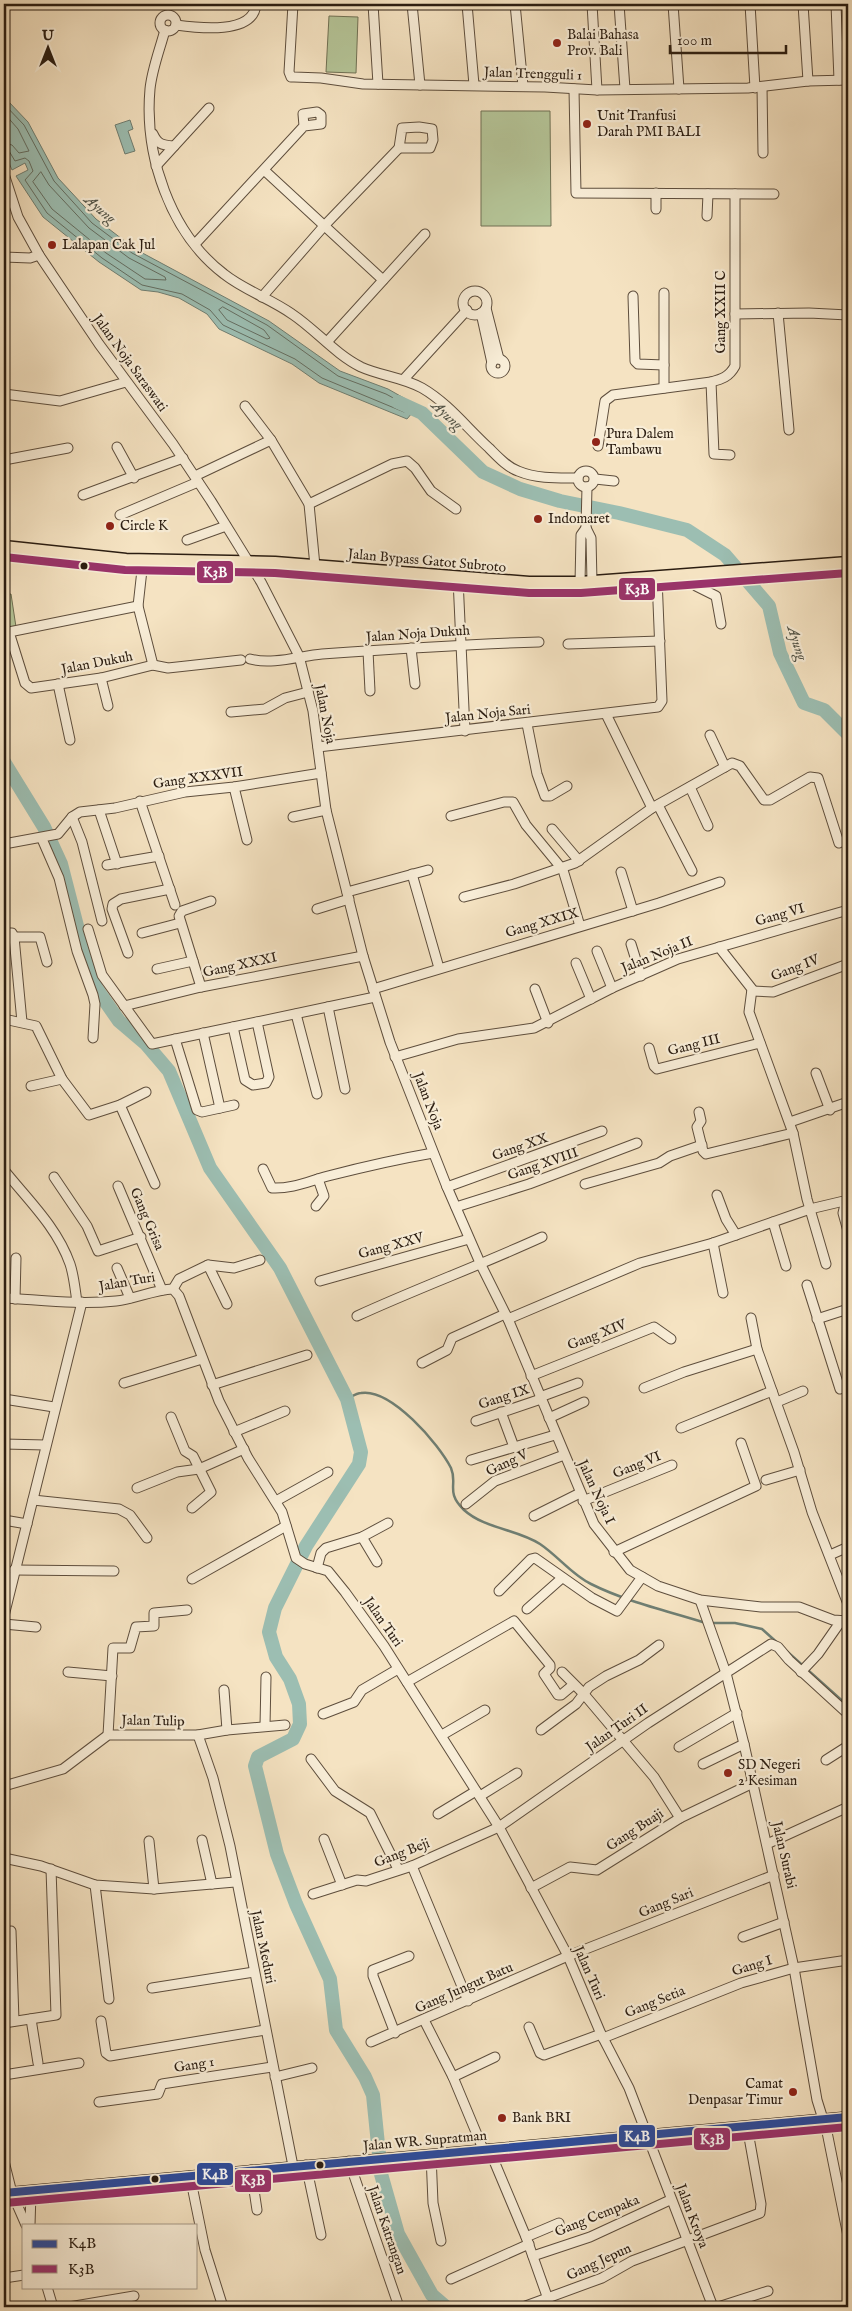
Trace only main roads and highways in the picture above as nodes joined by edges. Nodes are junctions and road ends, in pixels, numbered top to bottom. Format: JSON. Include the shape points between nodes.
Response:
{"nodes":[{"id":1,"x":4,"y":546,"type":"edge"},
{"id":2,"x":848,"y":563,"type":"edge"},
{"id":3,"x":848,"y":2117,"type":"edge"},
{"id":4,"x":8,"y":2193,"type":"edge"}],
"edges":[{"from":1,"to":2,"type":"highway","name":"Jalan Bypass Gatot Subroto","via":[[143,560],[315,566],[518,583],[586,583]]},
{"from":3,"to":4,"type":"main road","name":"Jalan WR. Supratman"}]}
